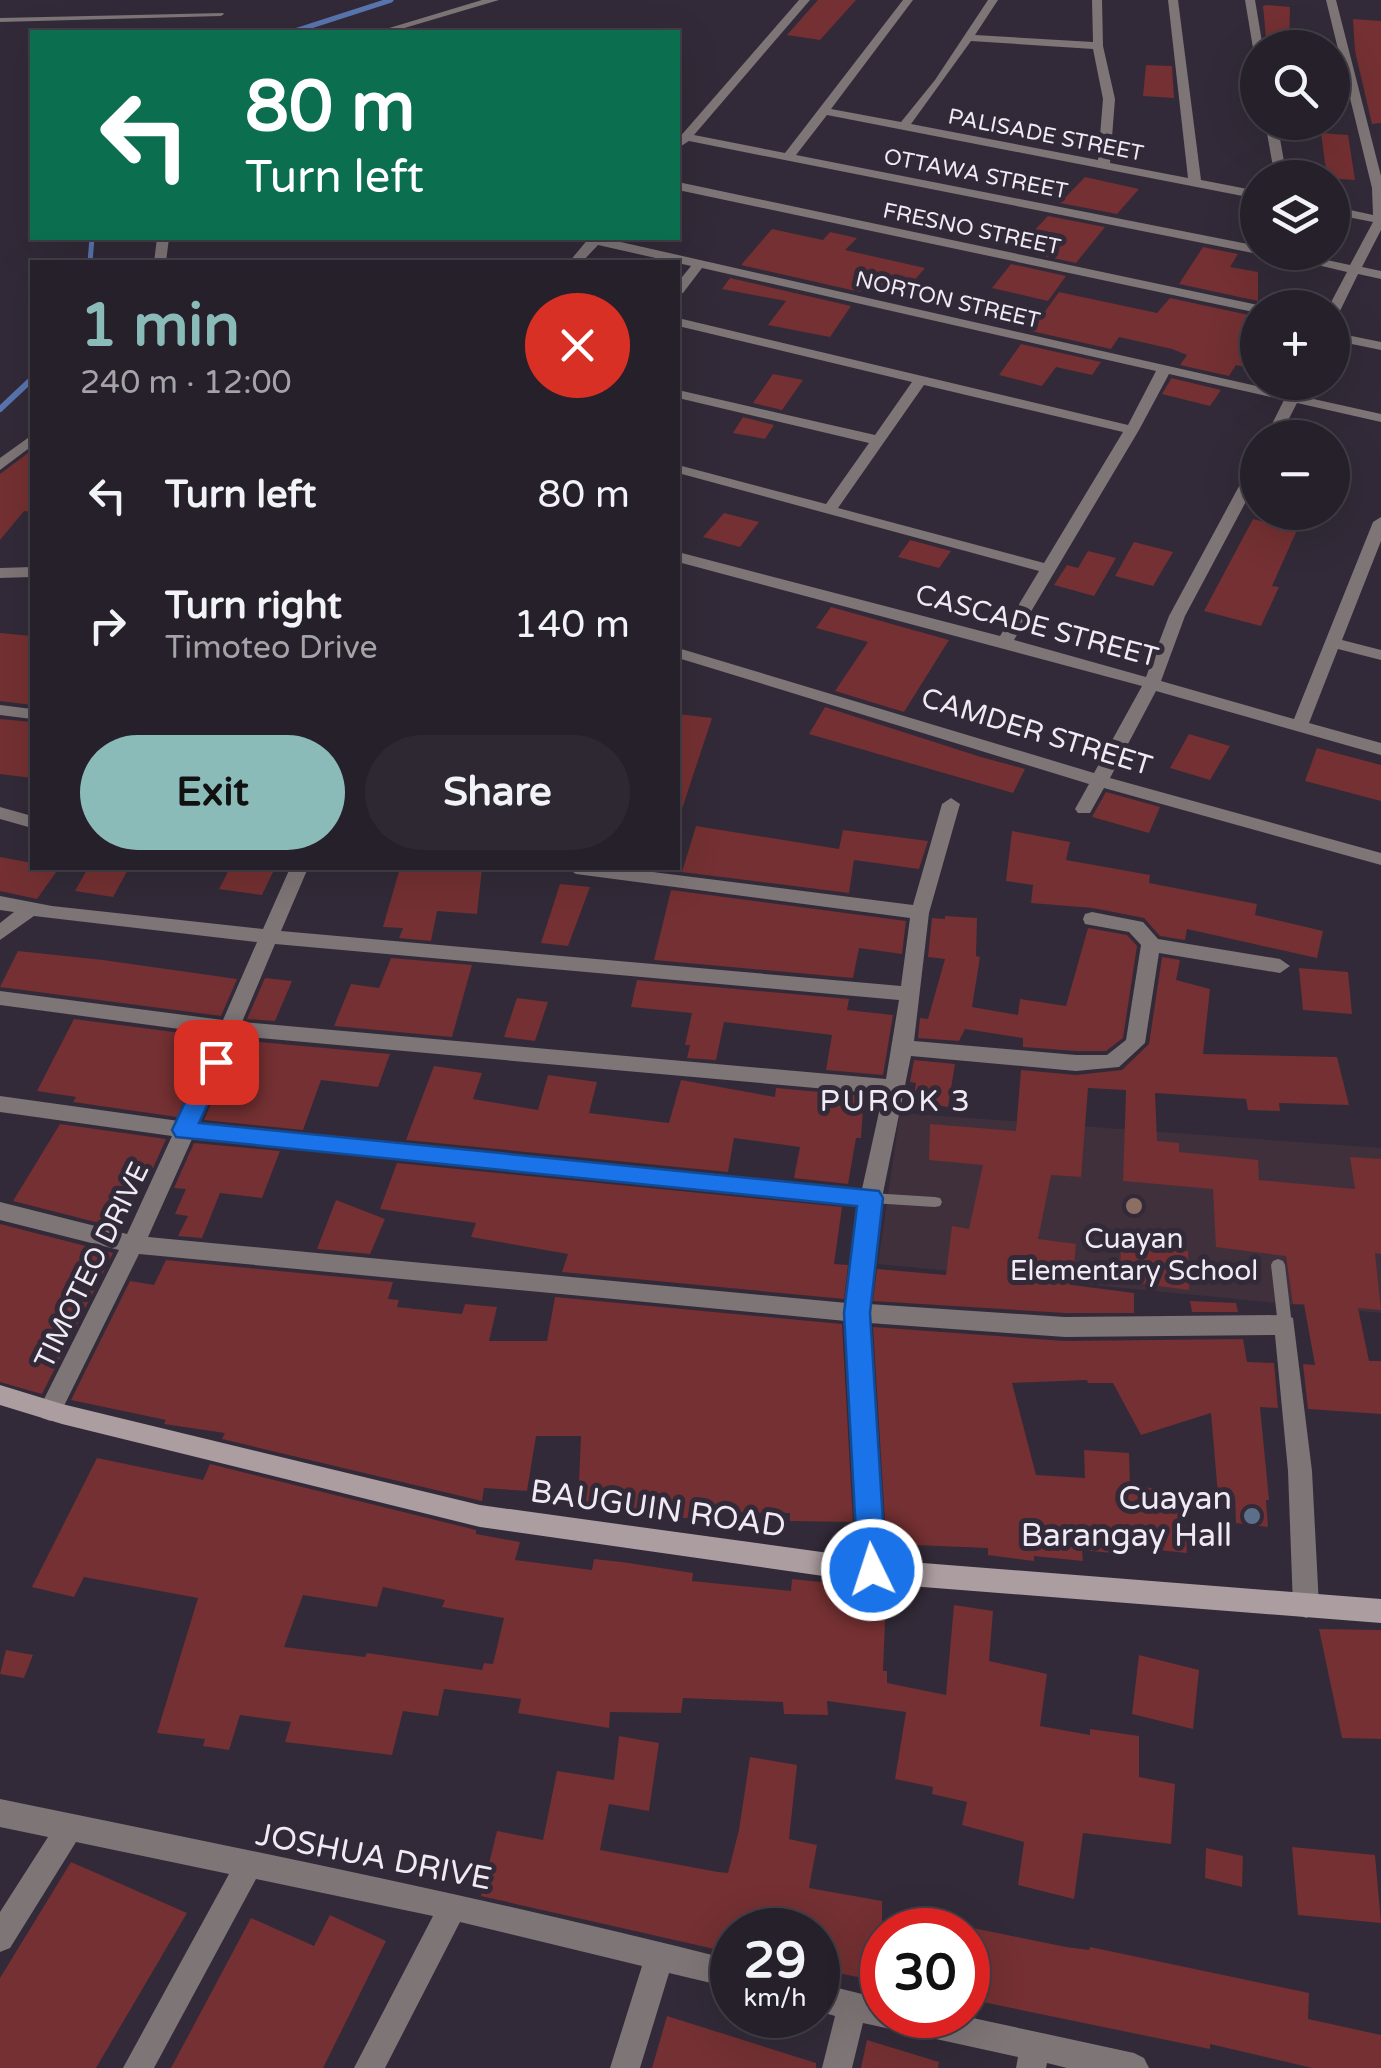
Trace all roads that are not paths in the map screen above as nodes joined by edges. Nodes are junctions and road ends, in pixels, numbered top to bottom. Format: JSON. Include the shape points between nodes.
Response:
{"nodes":[{"id":1,"x":494,"y":0,"type":"edge"},
{"id":2,"x":805,"y":0,"type":"edge"},
{"id":3,"x":908,"y":0,"type":"edge"},
{"id":4,"x":993,"y":0,"type":"edge"},
{"id":5,"x":1097,"y":0,"type":"edge"},
{"id":6,"x":1173,"y":0,"type":"edge"},
{"id":7,"x":1250,"y":0,"type":"edge"},
{"id":8,"x":1331,"y":0,"type":"edge"},
{"id":9,"x":221,"y":14,"type":"dead end"},
{"id":10,"x":0,"y":20,"type":"edge"},
{"id":11,"x":388,"y":30,"type":"edge"},
{"id":12,"x":1255,"y":30,"type":"edge"},
{"id":13,"x":970,"y":38,"type":"junction"},
{"id":14,"x":1098,"y":46,"type":"junction"},
{"id":15,"x":826,"y":111,"type":"junction"},
{"id":16,"x":902,"y":126,"type":"junction"},
{"id":17,"x":682,"y":142,"type":"edge"},
{"id":18,"x":789,"y":156,"type":"junction"},
{"id":19,"x":1104,"y":165,"type":"junction"},
{"id":20,"x":1196,"y":184,"type":"junction"},
{"id":21,"x":680,"y":186,"type":"edge"},
{"id":22,"x":1379,"y":188,"type":"edge"},
{"id":23,"x":1240,"y":193,"type":"edge"},
{"id":24,"x":680,"y":198,"type":"edge"},
{"id":25,"x":1350,"y":214,"type":"edge"},
{"id":26,"x":1380,"y":220,"type":"edge"},
{"id":27,"x":595,"y":240,"type":"edge"},
{"id":28,"x":600,"y":240,"type":"edge"},
{"id":29,"x":1240,"y":246,"type":"edge"},
{"id":30,"x":577,"y":260,"type":"edge"},
{"id":31,"x":700,"y":263,"type":"junction"},
{"id":32,"x":1350,"y":269,"type":"edge"},
{"id":33,"x":1354,"y":270,"type":"junction"},
{"id":34,"x":1381,"y":275,"type":"edge"},
{"id":35,"x":680,"y":288,"type":"edge"},
{"id":36,"x":1344,"y":290,"type":"edge"},
{"id":37,"x":1240,"y":305,"type":"edge"},
{"id":38,"x":1240,"y":316,"type":"edge"},
{"id":39,"x":680,"y":322,"type":"edge"},
{"id":40,"x":1350,"y":329,"type":"edge"},
{"id":41,"x":1381,"y":335,"type":"edge"},
{"id":42,"x":1350,"y":340,"type":"edge"},
{"id":43,"x":1381,"y":346,"type":"edge"},
{"id":44,"x":1165,"y":368,"type":"junction"},
{"id":45,"x":922,"y":378,"type":"junction"},
{"id":46,"x":1240,"y":381,"type":"edge"},
{"id":47,"x":680,"y":394,"type":"edge"},
{"id":48,"x":1326,"y":400,"type":"edge"},
{"id":49,"x":1381,"y":418,"type":"edge"},
{"id":50,"x":1132,"y":430,"type":"junction"},
{"id":51,"x":877,"y":440,"type":"junction"},
{"id":52,"x":30,"y":441,"type":"edge"},
{"id":53,"x":0,"y":466,"type":"edge"},
{"id":54,"x":680,"y":470,"type":"edge"},
{"id":55,"x":1240,"y":498,"type":"edge"},
{"id":56,"x":829,"y":510,"type":"junction"},
{"id":57,"x":1381,"y":522,"type":"edge"},
{"id":58,"x":680,"y":558,"type":"edge"},
{"id":59,"x":1049,"y":569,"type":"junction"},
{"id":60,"x":30,"y":572,"type":"edge"},
{"id":61,"x":0,"y":573,"type":"edge"},
{"id":62,"x":1004,"y":642,"type":"junction"},
{"id":63,"x":1334,"y":643,"type":"junction"},
{"id":64,"x":680,"y":654,"type":"edge"},
{"id":65,"x":1381,"y":655,"type":"edge"},
{"id":66,"x":1151,"y":684,"type":"junction"},
{"id":67,"x":0,"y":710,"type":"edge"},
{"id":68,"x":30,"y":714,"type":"edge"},
{"id":69,"x":1298,"y":727,"type":"junction"},
{"id":70,"x":1381,"y":749,"type":"edge"},
{"id":71,"x":1100,"y":781,"type":"junction"},
{"id":72,"x":951,"y":804,"type":"dead end"},
{"id":73,"x":1084,"y":809,"type":"dead end"},
{"id":74,"x":0,"y":814,"type":"edge"},
{"id":75,"x":30,"y":822,"type":"edge"},
{"id":76,"x":1381,"y":859,"type":"edge"},
{"id":77,"x":299,"y":870,"type":"edge"},
{"id":78,"x":591,"y":870,"type":"edge"},
{"id":79,"x":0,"y":903,"type":"edge"},
{"id":80,"x":31,"y":909,"type":"junction"},
{"id":81,"x":920,"y":913,"type":"junction"},
{"id":82,"x":1092,"y":919,"type":"dead end"},
{"id":83,"x":0,"y":933,"type":"edge"},
{"id":84,"x":270,"y":937,"type":"junction"},
{"id":85,"x":1151,"y":946,"type":"junction"},
{"id":86,"x":1280,"y":966,"type":"dead end"},
{"id":87,"x":909,"y":994,"type":"junction"},
{"id":88,"x":0,"y":998,"type":"edge"},
{"id":89,"x":231,"y":1028,"type":"junction"},
{"id":90,"x":903,"y":1048,"type":"junction"},
{"id":91,"x":892,"y":1087,"type":"junction"},
{"id":92,"x":0,"y":1104,"type":"edge"},
{"id":93,"x":184,"y":1130,"type":"junction"},
{"id":94,"x":871,"y":1198,"type":"junction"},
{"id":95,"x":935,"y":1202,"type":"dead end"},
{"id":96,"x":0,"y":1211,"type":"edge"},
{"id":97,"x":134,"y":1245,"type":"junction"},
{"id":98,"x":1278,"y":1265,"type":"dead end"},
{"id":99,"x":857,"y":1313,"type":"junction"},
{"id":100,"x":1285,"y":1326,"type":"junction"},
{"id":101,"x":0,"y":1395,"type":"edge"},
{"id":102,"x":50,"y":1411,"type":"junction"},
{"id":103,"x":872,"y":1570,"type":"junction"},
{"id":104,"x":1306,"y":1606,"type":"junction"},
{"id":105,"x":1381,"y":1611,"type":"edge"},
{"id":106,"x":0,"y":1812,"type":"edge"},
{"id":107,"x":70,"y":1827,"type":"junction"},
{"id":108,"x":248,"y":1866,"type":"junction"},
{"id":109,"x":453,"y":1906,"type":"junction"},
{"id":110,"x":0,"y":1938,"type":"edge"},
{"id":111,"x":660,"y":1954,"type":"junction"},
{"id":112,"x":710,"y":1968,"type":"edge"},
{"id":113,"x":840,"y":2002,"type":"edge"},
{"id":114,"x":852,"y":2006,"type":"junction"},
{"id":115,"x":860,"y":2008,"type":"edge"},
{"id":116,"x":970,"y":2038,"type":"edge"},
{"id":117,"x":1033,"y":2057,"type":"edge"},
{"id":118,"x":138,"y":2068,"type":"edge"},
{"id":119,"x":369,"y":2068,"type":"edge"},
{"id":120,"x":625,"y":2068,"type":"edge"},
{"id":121,"x":837,"y":2068,"type":"edge"},
{"id":122,"x":1134,"y":2068,"type":"edge"}],
"edges":[{"from":1,"to":11,"type":"street"},
{"from":2,"to":17,"type":"street"},
{"from":3,"to":15,"type":"street"},
{"from":4,"to":13,"type":"street"},
{"from":5,"to":14,"type":"street"},
{"from":6,"to":20,"type":"street"},
{"from":7,"to":12,"type":"street"},
{"from":8,"to":22,"type":"street"},
{"from":9,"to":10,"type":"lane"},
{"from":13,"to":14,"type":"street"},
{"from":13,"to":16,"type":"street"},
{"from":14,"to":19,"type":"street","via":[[1108,99]]},
{"from":15,"to":16,"type":"street","name":"PALISADE STREET"},
{"from":15,"to":18,"type":"street"},
{"from":16,"to":19,"type":"street","name":"PALISADE STREET"},
{"from":17,"to":18,"type":"street","name":"OTTAWA STREET"},
{"from":18,"to":29,"type":"street","name":"OTTAWA STREET"},
{"from":19,"to":20,"type":"street","name":"PALISADE STREET"},
{"from":20,"to":23,"type":"street","name":"PALISADE STREET"},
{"from":21,"to":37,"type":"street","name":"FRESNO STREET"},
{"from":22,"to":26,"type":"street"},
{"from":24,"to":38,"type":"street","name":"FRESNO STREET"},
{"from":25,"to":26,"type":"street"},
{"from":26,"to":33,"type":"street"},
{"from":27,"to":30,"type":"street"},
{"from":28,"to":31,"type":"street","name":"NORTON STREET"},
{"from":31,"to":35,"type":"street"},
{"from":31,"to":44,"type":"street","name":"NORTON STREET"},
{"from":32,"to":33,"type":"street"},
{"from":33,"to":34,"type":"street"},
{"from":33,"to":36,"type":"street"},
{"from":39,"to":45,"type":"street"},
{"from":40,"to":41,"type":"street"},
{"from":42,"to":43,"type":"street"},
{"from":44,"to":46,"type":"street","name":"NORTON STREET"},
{"from":44,"to":50,"type":"street"},
{"from":45,"to":50,"type":"street"},
{"from":45,"to":51,"type":"street"},
{"from":47,"to":51,"type":"street"},
{"from":48,"to":49,"type":"street","name":"NORTON STREET"},
{"from":50,"to":59,"type":"street"},
{"from":51,"to":56,"type":"street"},
{"from":52,"to":53,"type":"street"},
{"from":54,"to":56,"type":"street"},
{"from":55,"to":66,"type":"street","via":[[1177,616]]},
{"from":56,"to":59,"type":"street"},
{"from":57,"to":63,"type":"street"},
{"from":58,"to":62,"type":"street","name":"CASCADE STREET"},
{"from":59,"to":62,"type":"street"},
{"from":60,"to":61,"type":"street"},
{"from":62,"to":66,"type":"street","name":"CASCADE STREET"},
{"from":63,"to":65,"type":"street"},
{"from":63,"to":69,"type":"street"},
{"from":64,"to":71,"type":"street","name":"CAMDER STREET"},
{"from":66,"to":69,"type":"street","name":"CASCADE STREET"},
{"from":66,"to":71,"type":"street"},
{"from":67,"to":68,"type":"street"},
{"from":69,"to":70,"type":"street","name":"CASCADE STREET"},
{"from":71,"to":73,"type":"street"},
{"from":71,"to":76,"type":"street","name":"CAMDER STREET"},
{"from":72,"to":81,"type":"street"},
{"from":74,"to":75,"type":"street"},
{"from":77,"to":84,"type":"street","name":"TIMOTEO DRIVE"},
{"from":78,"to":81,"type":"street"},
{"from":79,"to":80,"type":"street"},
{"from":80,"to":83,"type":"street"},
{"from":80,"to":84,"type":"street"},
{"from":81,"to":87,"type":"street"},
{"from":82,"to":85,"type":"street","via":[[1140,927]]},
{"from":84,"to":87,"type":"street"},
{"from":84,"to":89,"type":"street","name":"TIMOTEO DRIVE"},
{"from":85,"to":86,"type":"street"},
{"from":85,"to":90,"type":"street","via":[[1136,1043],[1112,1062]]},
{"from":87,"to":90,"type":"street"},
{"from":88,"to":89,"type":"street"},
{"from":89,"to":91,"type":"street"},
{"from":89,"to":93,"type":"street","name":"TIMOTEO DRIVE"},
{"from":90,"to":91,"type":"street"},
{"from":91,"to":94,"type":"street"},
{"from":92,"to":93,"type":"street"},
{"from":93,"to":94,"type":"street"},
{"from":93,"to":97,"type":"street","name":"TIMOTEO DRIVE"},
{"from":94,"to":95,"type":"lane"},
{"from":94,"to":99,"type":"street"},
{"from":96,"to":97,"type":"street"},
{"from":97,"to":99,"type":"street"},
{"from":97,"to":102,"type":"street","name":"TIMOTEO DRIVE"},
{"from":98,"to":100,"type":"lane"},
{"from":99,"to":100,"type":"street","via":[[1065,1328]]},
{"from":99,"to":103,"type":"street"},
{"from":100,"to":104,"type":"street"},
{"from":101,"to":102,"type":"street","name":"BAUGUIN ROAD"},
{"from":102,"to":103,"type":"street","name":"BAUGUIN ROAD","via":[[480,1516]]},
{"from":103,"to":104,"type":"street","name":"BAUGUIN ROAD"},
{"from":104,"to":105,"type":"street","name":"BAUGUIN ROAD"},
{"from":106,"to":107,"type":"street","name":"JOSHUA DRIVE"},
{"from":107,"to":108,"type":"street","name":"JOSHUA DRIVE"},
{"from":107,"to":110,"type":"street"},
{"from":108,"to":109,"type":"street","name":"JOSHUA DRIVE"},
{"from":108,"to":118,"type":"street"},
{"from":109,"to":111,"type":"street","name":"JOSHUA DRIVE"},
{"from":109,"to":119,"type":"street"},
{"from":111,"to":112,"type":"street","name":"JOSHUA DRIVE"},
{"from":111,"to":120,"type":"street"},
{"from":113,"to":114,"type":"street"},
{"from":114,"to":115,"type":"street"},
{"from":114,"to":121,"type":"street"},
{"from":116,"to":117,"type":"street"},
{"from":117,"to":122,"type":"street"}]}
